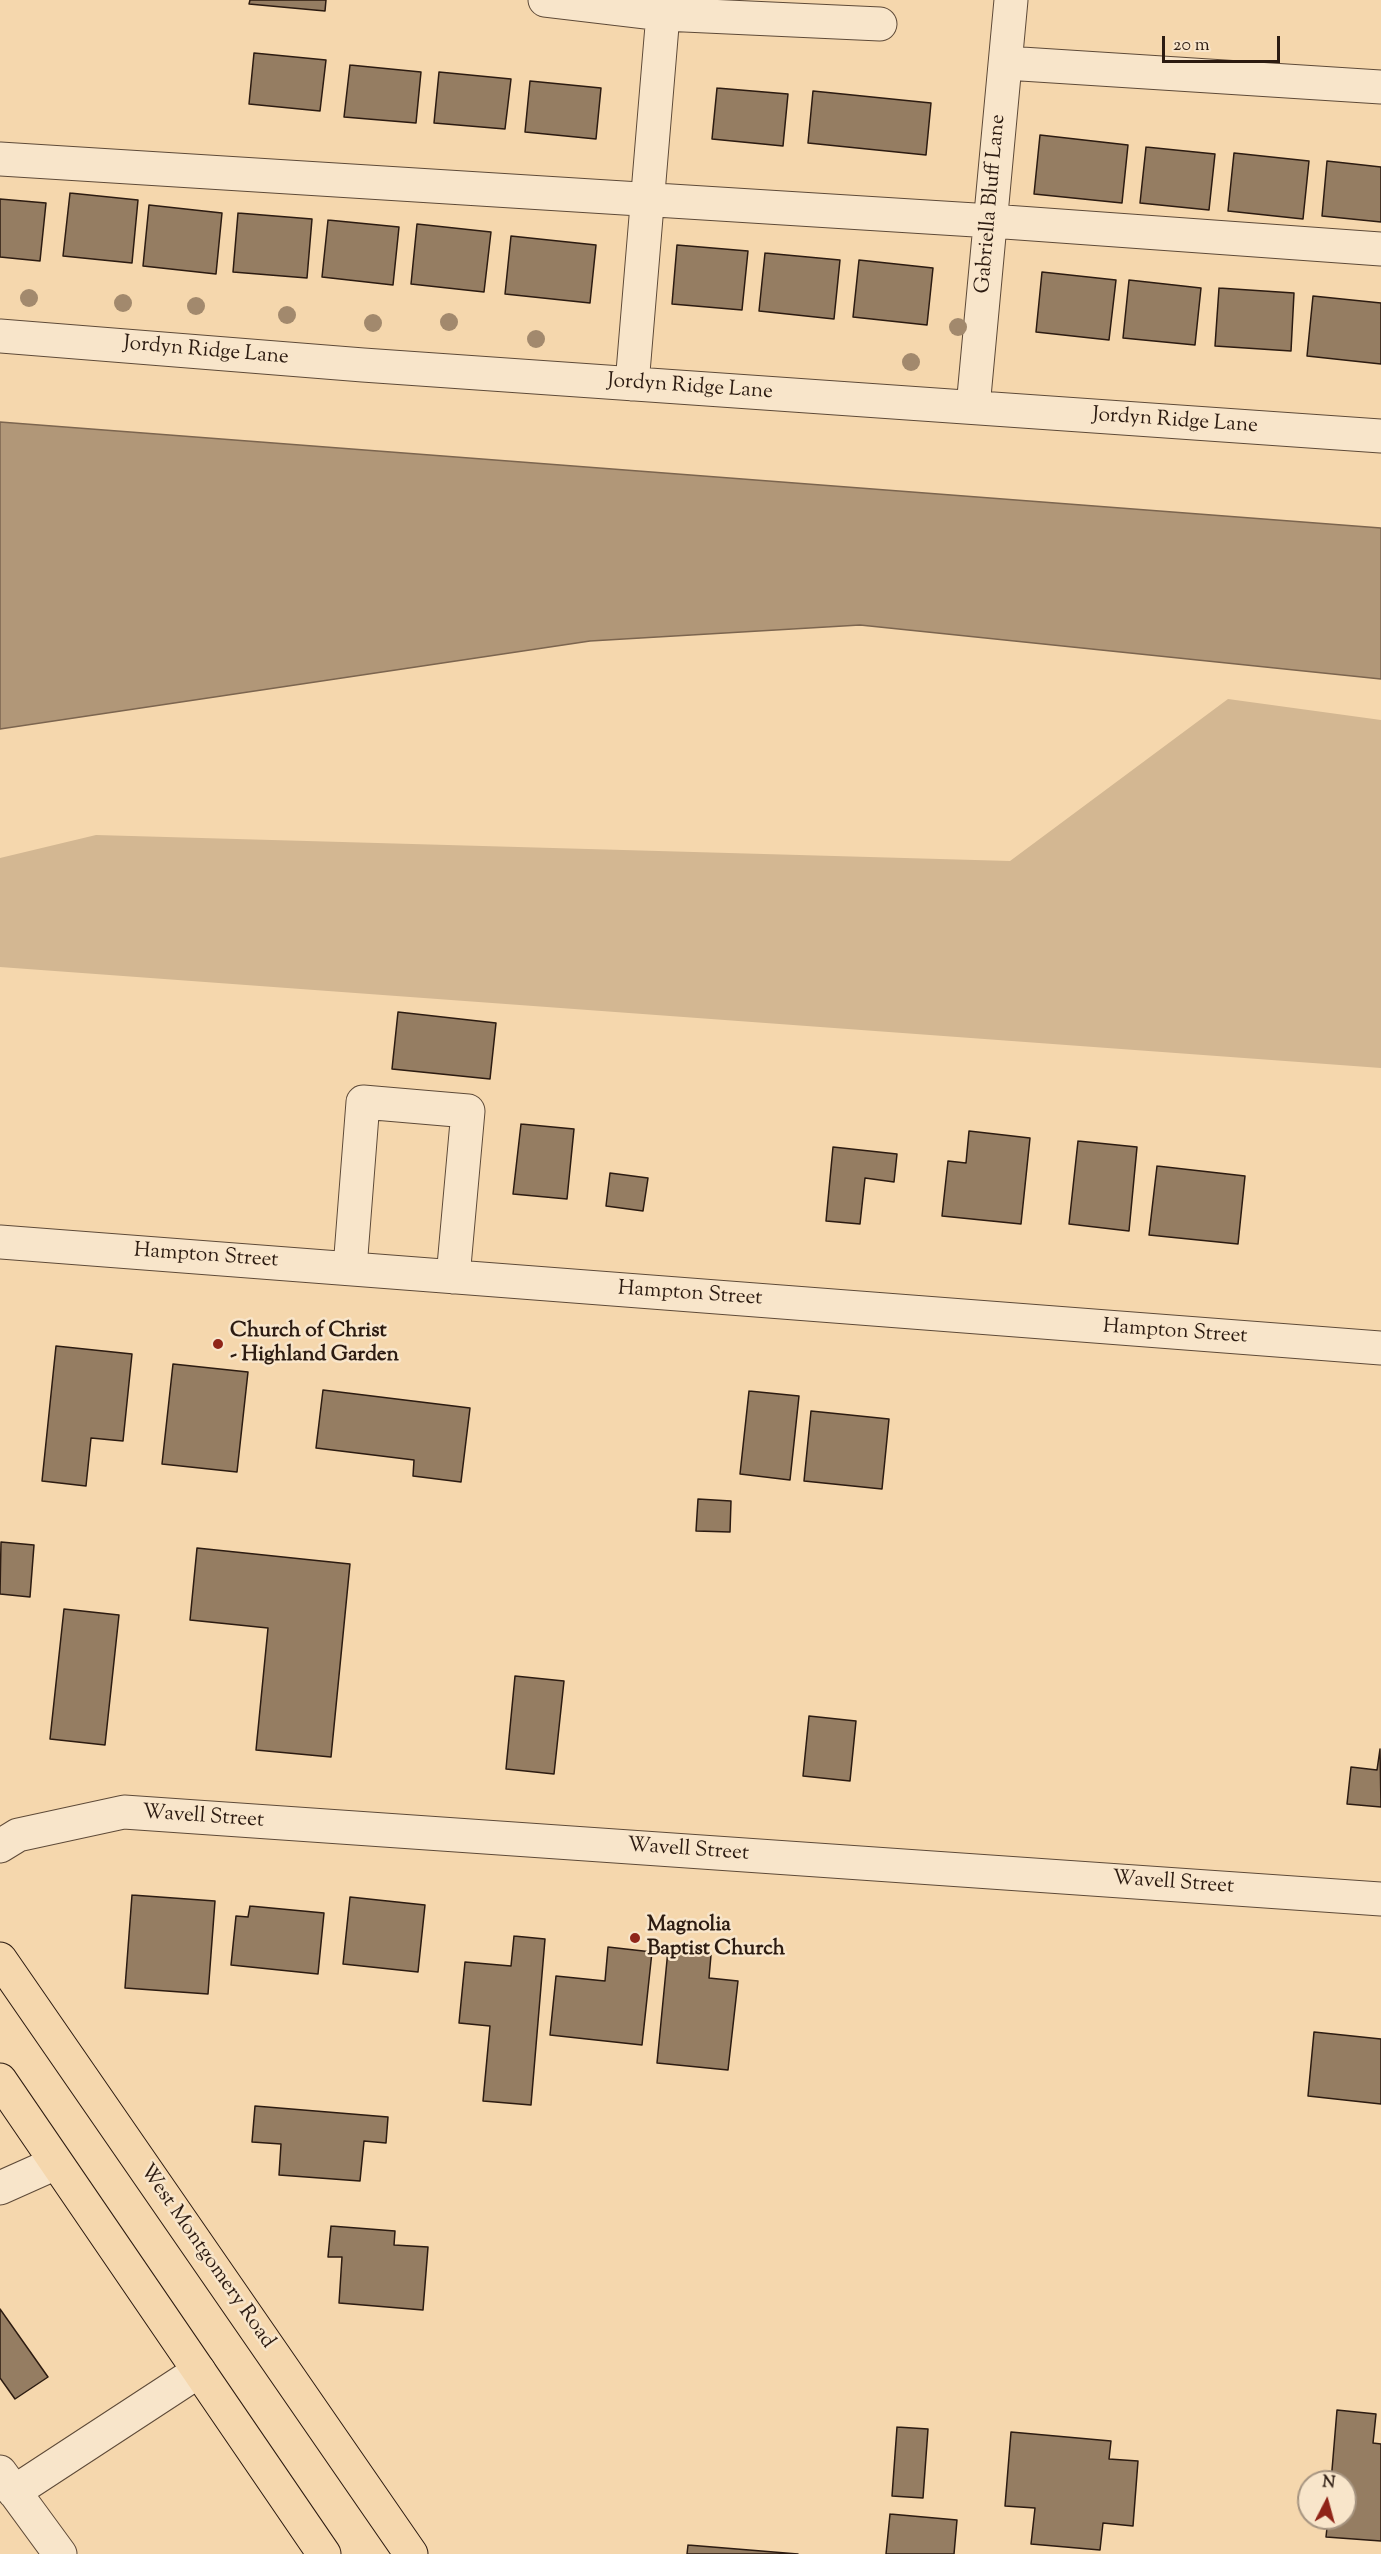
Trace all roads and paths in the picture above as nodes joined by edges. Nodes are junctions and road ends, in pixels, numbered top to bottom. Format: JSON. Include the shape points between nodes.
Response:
{"nodes":[{"id":1,"x":545,"y":0,"type":"edge"},
{"id":2,"x":1011,"y":0,"type":"edge"},
{"id":3,"x":663,"y":14,"type":"junction"},
{"id":4,"x":880,"y":24,"type":"dead end"},
{"id":5,"x":1006,"y":63,"type":"junction"},
{"id":6,"x":1381,"y":87,"type":"edge"},
{"id":7,"x":0,"y":159,"type":"edge"},
{"id":8,"x":648,"y":199,"type":"junction"},
{"id":9,"x":991,"y":221,"type":"junction"},
{"id":10,"x":1381,"y":249,"type":"edge"},
{"id":11,"x":0,"y":336,"type":"edge"},
{"id":12,"x":632,"y":384,"type":"junction"},
{"id":13,"x":973,"y":407,"type":"junction"},
{"id":14,"x":1381,"y":436,"type":"edge"},
{"id":15,"x":0,"y":1242,"type":"edge"},
{"id":16,"x":350,"y":1268,"type":"junction"},
{"id":17,"x":453,"y":1277,"type":"junction"},
{"id":18,"x":1381,"y":1348,"type":"edge"},
{"id":19,"x":0,"y":1846,"type":"edge"},
{"id":20,"x":1381,"y":1899,"type":"edge"},
{"id":21,"x":0,"y":1959,"type":"edge"},
{"id":22,"x":0,"y":2080,"type":"edge"},
{"id":23,"x":56,"y":2163,"type":"junction"},
{"id":24,"x":0,"y":2188,"type":"edge"},
{"id":25,"x":199,"y":2371,"type":"junction"},
{"id":26,"x":7,"y":2482,"type":"edge"},
{"id":27,"x":60,"y":2554,"type":"edge"},
{"id":28,"x":324,"y":2554,"type":"edge"},
{"id":29,"x":411,"y":2554,"type":"edge"}],
"edges":[{"from":1,"to":3,"type":"street"},
{"from":2,"to":5,"type":"street","name":"Gabriella Bluff Lane"},
{"from":3,"to":4,"type":"street"},
{"from":3,"to":8,"type":"street"},
{"from":5,"to":6,"type":"street"},
{"from":5,"to":9,"type":"street","name":"Gabriella Bluff Lane"},
{"from":7,"to":8,"type":"street"},
{"from":8,"to":9,"type":"street"},
{"from":8,"to":12,"type":"street"},
{"from":9,"to":10,"type":"street"},
{"from":9,"to":13,"type":"street","name":"Gabriella Bluff Lane"},
{"from":11,"to":12,"type":"street","name":"Jordyn Ridge Lane"},
{"from":12,"to":13,"type":"street","name":"Jordyn Ridge Lane"},
{"from":13,"to":14,"type":"street","name":"Jordyn Ridge Lane"},
{"from":15,"to":16,"type":"street","name":"Hampton Street"},
{"from":16,"to":17,"type":"street","name":"Hampton Street"},
{"from":16,"to":17,"type":"street","via":[[363,1102],[468,1111]]},
{"from":17,"to":18,"type":"street","name":"Hampton Street"},
{"from":19,"to":20,"type":"street","name":"Wavell Street","via":[[18,1835],[124,1812]]},
{"from":21,"to":29,"type":"main road","name":"West Montgomery Road"},
{"from":22,"to":23,"type":"main road"},
{"from":23,"to":24,"type":"street"},
{"from":23,"to":25,"type":"main road"},
{"from":25,"to":26,"type":"street"},
{"from":25,"to":28,"type":"main road"},
{"from":26,"to":27,"type":"street"}]}
